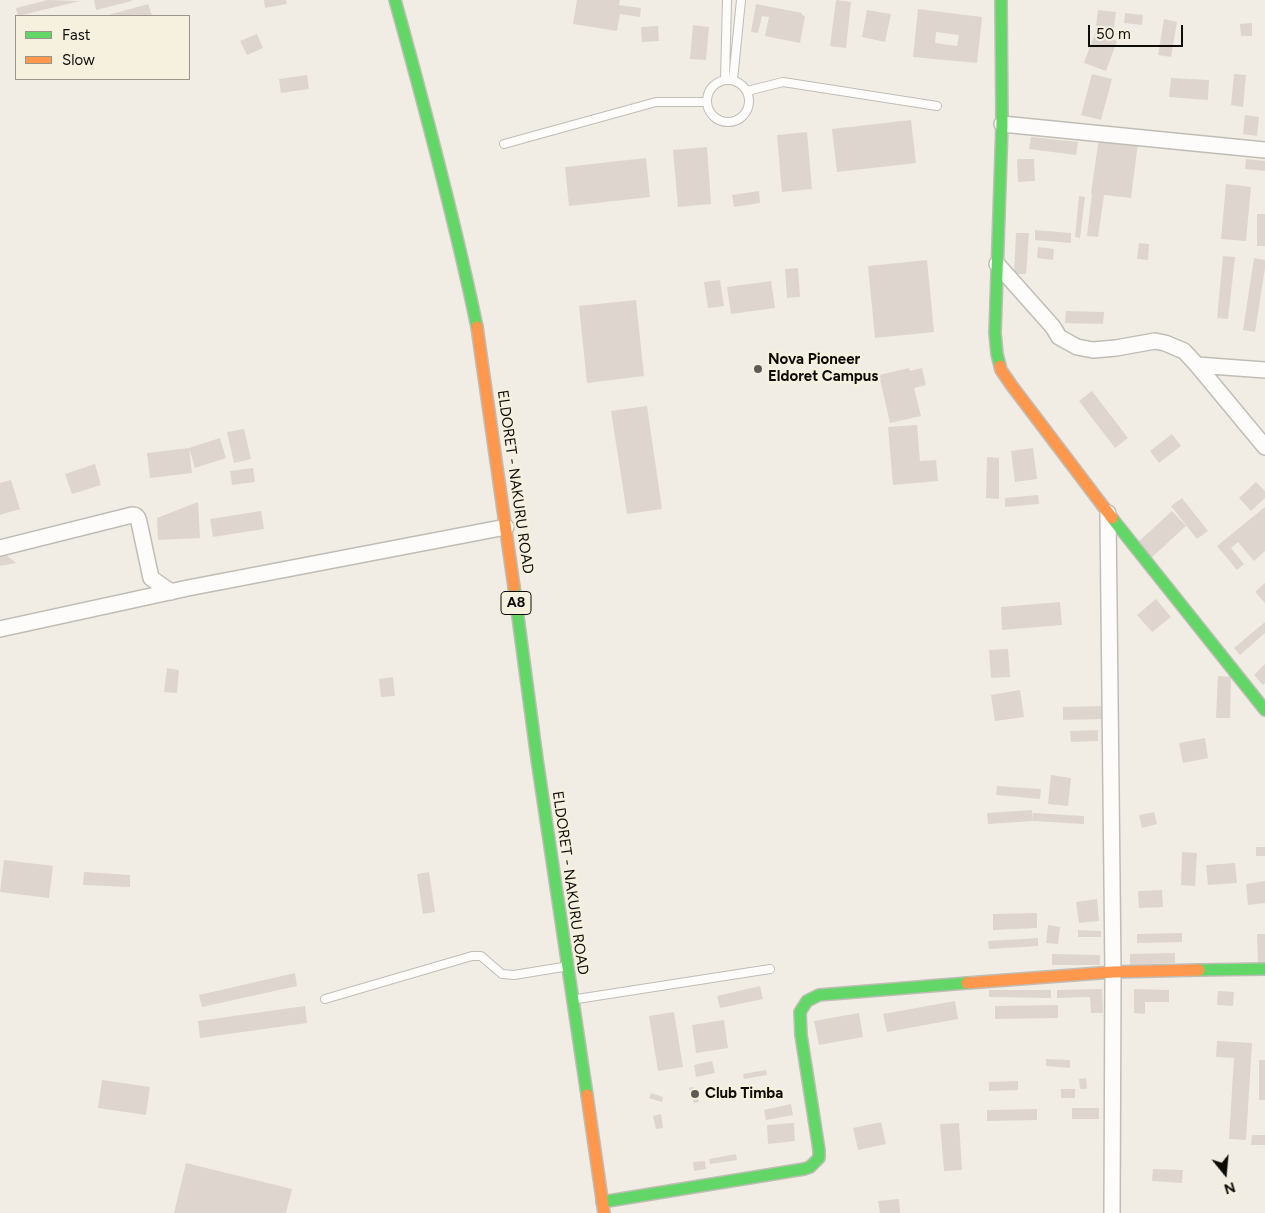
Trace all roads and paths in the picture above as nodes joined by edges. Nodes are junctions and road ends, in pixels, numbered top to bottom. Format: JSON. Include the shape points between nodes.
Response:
{"nodes":[{"id":1,"x":395,"y":0,"type":"edge"},
{"id":2,"x":727,"y":0,"type":"edge"},
{"id":3,"x":740,"y":0,"type":"edge"},
{"id":4,"x":1001,"y":0,"type":"edge"},
{"id":5,"x":729,"y":80,"type":"junction"},
{"id":6,"x":747,"y":91,"type":"junction"},
{"id":7,"x":706,"y":102,"type":"junction"},
{"id":8,"x":937,"y":106,"type":"dead end"},
{"id":9,"x":1002,"y":124,"type":"junction"},
{"id":10,"x":504,"y":144,"type":"dead end"},
{"id":11,"x":1265,"y":150,"type":"edge"},
{"id":12,"x":997,"y":264,"type":"junction"},
{"id":13,"x":1197,"y":364,"type":"junction"},
{"id":14,"x":1265,"y":370,"type":"edge"},
{"id":15,"x":1265,"y":447,"type":"edge"},
{"id":16,"x":1108,"y":513,"type":"junction"},
{"id":17,"x":506,"y":527,"type":"junction"},
{"id":18,"x":0,"y":548,"type":"edge"},
{"id":19,"x":171,"y":592,"type":"junction"},
{"id":20,"x":0,"y":629,"type":"edge"},
{"id":21,"x":1265,"y":710,"type":"edge"},
{"id":22,"x":567,"y":967,"type":"junction"},
{"id":23,"x":770,"y":968,"type":"dead end"},
{"id":24,"x":1265,"y":969,"type":"edge"},
{"id":25,"x":1113,"y":972,"type":"junction"},
{"id":26,"x":325,"y":998,"type":"dead end"},
{"id":27,"x":572,"y":1000,"type":"junction"},
{"id":28,"x":603,"y":1208,"type":"edge"},
{"id":29,"x":1112,"y":1213,"type":"edge"}],
"edges":[{"from":1,"to":17,"type":"main road","name":"ELDORET - NAKURU ROAD","number":"A8","via":[[421,92],[480,336]]},
{"from":2,"to":5,"type":"lane"},
{"from":3,"to":5,"type":"lane"},
{"from":4,"to":9,"type":"main road"},
{"from":5,"to":6,"type":"lane","via":[[742,85]]},
{"from":5,"to":7,"type":"lane","via":[[716,83]]},
{"from":6,"to":7,"type":"lane","via":[[748,109],[738,120],[731,122],[716,119]]},
{"from":6,"to":8,"type":"lane","via":[[783,82]]},
{"from":7,"to":10,"type":"lane","via":[[656,102]]},
{"from":9,"to":11,"type":"street"},
{"from":9,"to":12,"type":"main road"},
{"from":12,"to":13,"type":"street","via":[[1059,337],[1077,347],[1109,349],[1155,340],[1184,351]]},
{"from":12,"to":16,"type":"main road","via":[[995,333],[1001,370]]},
{"from":13,"to":14,"type":"street"},
{"from":13,"to":15,"type":"street"},
{"from":16,"to":21,"type":"main road"},
{"from":16,"to":25,"type":"street"},
{"from":17,"to":19,"type":"street"},
{"from":17,"to":22,"type":"main road","name":"ELDORET - NAKURU ROAD","number":"A8"},
{"from":18,"to":19,"type":"street","via":[[132,514],[139,522],[151,578]]},
{"from":19,"to":20,"type":"street"},
{"from":22,"to":26,"type":"lane","via":[[502,974],[481,956],[472,956]]},
{"from":22,"to":27,"type":"main road","name":"ELDORET - NAKURU ROAD","number":"A8"},
{"from":23,"to":27,"type":"lane"},
{"from":24,"to":25,"type":"main road"},
{"from":25,"to":28,"type":"main road","via":[[819,994],[806,1001],[800,1012],[819,1150],[819,1158],[814,1163],[804,1169]]},
{"from":25,"to":29,"type":"street"},
{"from":27,"to":28,"type":"main road","name":"ELDORET - NAKURU ROAD","number":"A8"}]}
